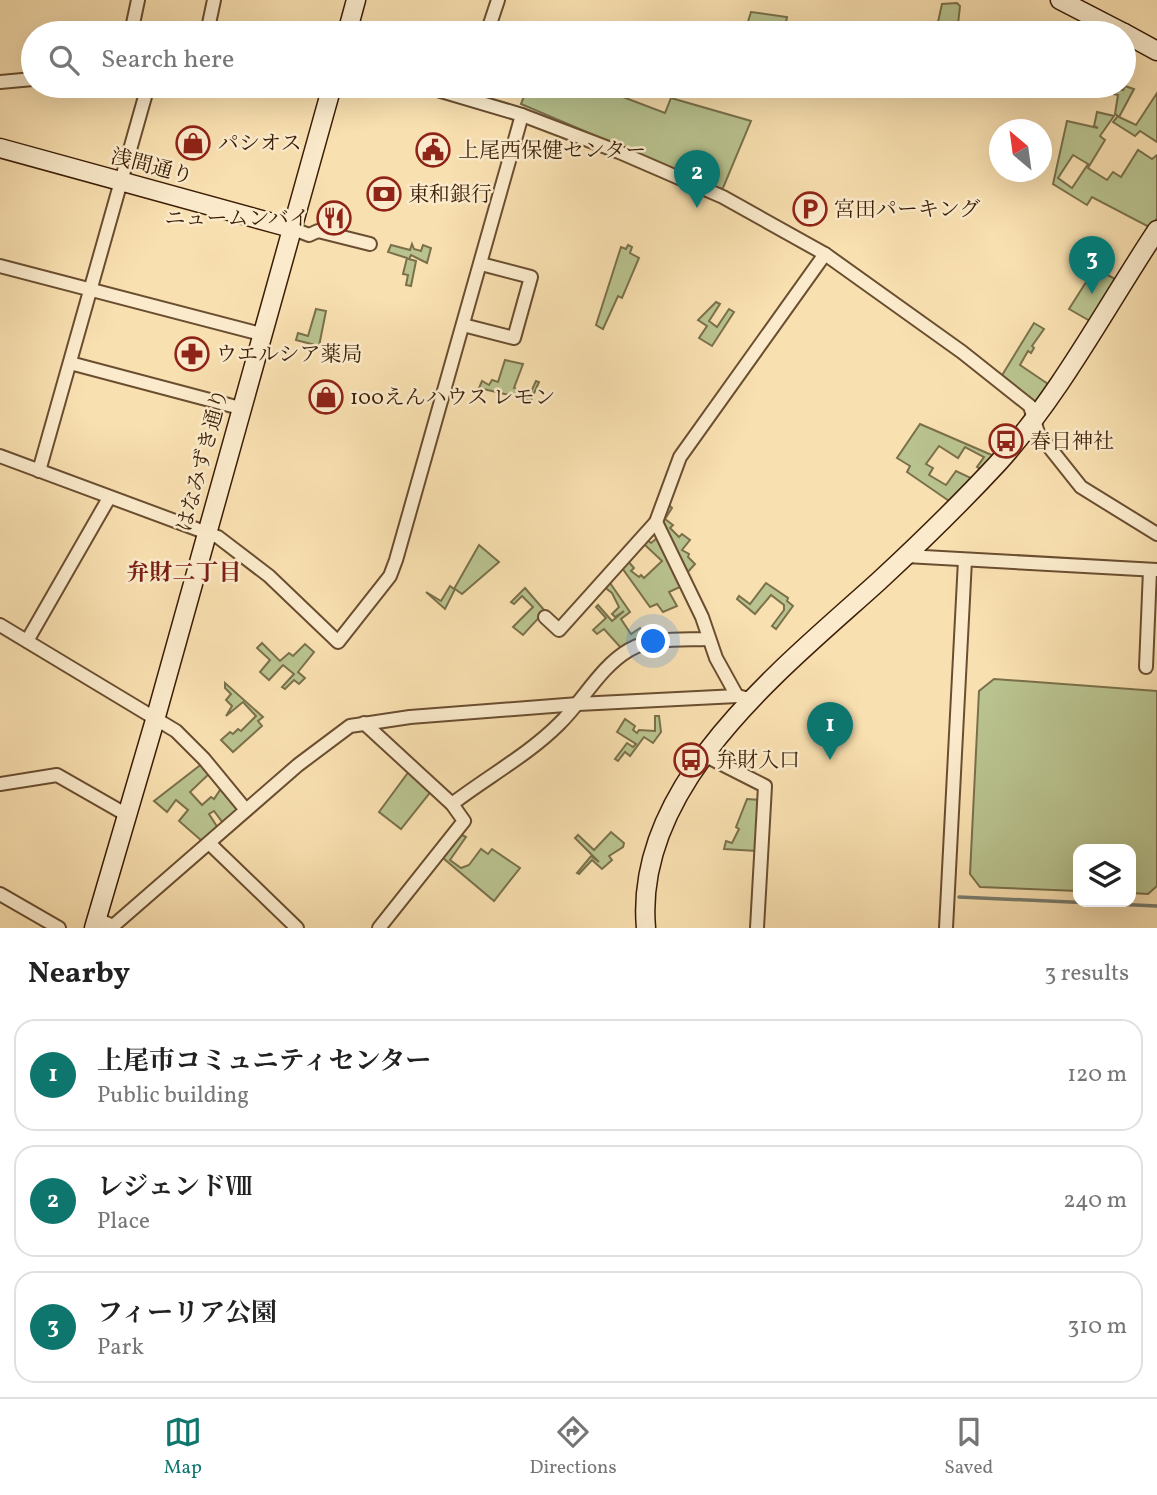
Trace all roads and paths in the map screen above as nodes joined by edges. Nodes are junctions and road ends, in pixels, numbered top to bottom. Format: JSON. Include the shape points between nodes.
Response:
{"nodes":[{"id":1,"x":138,"y":0,"type":"edge"},
{"id":2,"x":214,"y":0,"type":"edge"},
{"id":3,"x":356,"y":0,"type":"edge"},
{"id":4,"x":498,"y":0,"type":"edge"},
{"id":5,"x":1060,"y":0,"type":"edge"},
{"id":6,"x":134,"y":21,"type":"edge"},
{"id":7,"x":210,"y":21,"type":"edge"},
{"id":8,"x":350,"y":21,"type":"edge"},
{"id":9,"x":491,"y":21,"type":"edge"},
{"id":10,"x":1101,"y":21,"type":"edge"},
{"id":11,"x":1136,"y":40,"type":"edge"},
{"id":12,"x":1157,"y":51,"type":"edge"},
{"id":13,"x":21,"y":80,"type":"edge"},
{"id":14,"x":0,"y":82,"type":"edge"},
{"id":15,"x":145,"y":98,"type":"edge"},
{"id":16,"x":329,"y":98,"type":"edge"},
{"id":17,"x":482,"y":98,"type":"edge"},
{"id":18,"x":522,"y":115,"type":"junction"},
{"id":19,"x":0,"y":148,"type":"edge"},
{"id":20,"x":121,"y":181,"type":"junction"},
{"id":21,"x":291,"y":229,"type":"junction"},
{"id":22,"x":1157,"y":230,"type":"edge"},
{"id":23,"x":370,"y":244,"type":"dead end"},
{"id":24,"x":825,"y":254,"type":"junction"},
{"id":25,"x":481,"y":264,"type":"junction"},
{"id":26,"x":0,"y":266,"type":"edge"},
{"id":27,"x":90,"y":290,"type":"junction"},
{"id":28,"x":463,"y":325,"type":"junction"},
{"id":29,"x":261,"y":334,"type":"junction"},
{"id":30,"x":70,"y":363,"type":"junction"},
{"id":31,"x":240,"y":408,"type":"junction"},
{"id":32,"x":1034,"y":420,"type":"junction"},
{"id":33,"x":0,"y":456,"type":"edge"},
{"id":34,"x":39,"y":471,"type":"junction"},
{"id":35,"x":109,"y":498,"type":"junction"},
{"id":36,"x":656,"y":522,"type":"junction"},
{"id":37,"x":205,"y":533,"type":"junction"},
{"id":38,"x":1157,"y":534,"type":"edge"},
{"id":39,"x":906,"y":556,"type":"junction"},
{"id":40,"x":965,"y":561,"type":"junction"},
{"id":41,"x":1154,"y":570,"type":"edge"},
{"id":42,"x":545,"y":617,"type":"dead end"},
{"id":43,"x":0,"y":625,"type":"edge"},
{"id":44,"x":707,"y":639,"type":"junction"},
{"id":45,"x":27,"y":641,"type":"junction"},
{"id":46,"x":1146,"y":667,"type":"dead end"},
{"id":47,"x":743,"y":697,"type":"junction"},
{"id":48,"x":578,"y":704,"type":"junction"},
{"id":49,"x":155,"y":720,"type":"junction"},
{"id":50,"x":365,"y":723,"type":"junction"},
{"id":51,"x":706,"y":756,"type":"junction"},
{"id":52,"x":0,"y":784,"type":"edge"},
{"id":53,"x":452,"y":804,"type":"junction"},
{"id":54,"x":246,"y":810,"type":"junction"},
{"id":55,"x":127,"y":815,"type":"junction"},
{"id":56,"x":209,"y":843,"type":"junction"},
{"id":57,"x":0,"y":894,"type":"edge"},
{"id":58,"x":95,"y":924,"type":"edge"},
{"id":59,"x":59,"y":928,"type":"edge"},
{"id":60,"x":297,"y":928,"type":"edge"},
{"id":61,"x":379,"y":928,"type":"edge"},
{"id":62,"x":646,"y":928,"type":"edge"},
{"id":63,"x":758,"y":928,"type":"edge"},
{"id":64,"x":946,"y":928,"type":"edge"}],
"edges":[{"from":1,"to":6,"type":"street"},
{"from":2,"to":7,"type":"street"},
{"from":3,"to":8,"type":"street"},
{"from":4,"to":9,"type":"street"},
{"from":5,"to":10,"type":"street"},
{"from":11,"to":12,"type":"street"},
{"from":13,"to":14,"type":"street"},
{"from":15,"to":20,"type":"street"},
{"from":16,"to":21,"type":"street","name":"はなみずき通り"},
{"from":17,"to":18,"type":"street"},
{"from":18,"to":24,"type":"street","via":[[723,197]]},
{"from":18,"to":25,"type":"street"},
{"from":19,"to":20,"type":"street","name":"浅間通り"},
{"from":20,"to":21,"type":"street","name":"浅間通り"},
{"from":20,"to":27,"type":"street"},
{"from":21,"to":23,"type":"street"},
{"from":21,"to":29,"type":"street","name":"はなみずき通り"},
{"from":22,"to":32,"type":"street"},
{"from":24,"to":32,"type":"street","via":[[1030,406]]},
{"from":24,"to":36,"type":"street","via":[[680,457]]},
{"from":25,"to":28,"type":"street"},
{"from":25,"to":28,"type":"street","via":[[531,277],[514,338]]},
{"from":26,"to":27,"type":"street"},
{"from":27,"to":29,"type":"street"},
{"from":27,"to":30,"type":"street"},
{"from":28,"to":37,"type":"street","via":[[390,576],[338,642],[233,545]]},
{"from":29,"to":31,"type":"street","name":"はなみずき通り"},
{"from":30,"to":31,"type":"street"},
{"from":30,"to":34,"type":"street"},
{"from":31,"to":37,"type":"street","name":"はなみずき通り"},
{"from":32,"to":38,"type":"street","via":[[1038,433],[1081,487]]},
{"from":32,"to":39,"type":"street"},
{"from":33,"to":34,"type":"street"},
{"from":34,"to":35,"type":"street"},
{"from":35,"to":37,"type":"street"},
{"from":35,"to":45,"type":"street"},
{"from":36,"to":42,"type":"street","via":[[559,630]]},
{"from":36,"to":44,"type":"street","via":[[702,617]]},
{"from":37,"to":49,"type":"street","name":"はなみずき通り"},
{"from":39,"to":40,"type":"street"},
{"from":39,"to":47,"type":"street"},
{"from":40,"to":41,"type":"street"},
{"from":40,"to":64,"type":"street"},
{"from":41,"to":46,"type":"street"},
{"from":43,"to":45,"type":"street"},
{"from":44,"to":47,"type":"street"},
{"from":44,"to":48,"type":"street","via":[[649,642],[629,650],[610,665]]},
{"from":45,"to":49,"type":"street"},
{"from":47,"to":48,"type":"street"},
{"from":47,"to":51,"type":"street"},
{"from":48,"to":50,"type":"street"},
{"from":48,"to":53,"type":"street","via":[[540,741]]},
{"from":49,"to":54,"type":"street","via":[[176,732],[204,759]]},
{"from":49,"to":55,"type":"street","name":"はなみずき通り"},
{"from":50,"to":53,"type":"street"},
{"from":50,"to":54,"type":"street","via":[[350,726],[324,744]]},
{"from":51,"to":62,"type":"street","via":[[669,814],[652,851],[645,884]]},
{"from":51,"to":63,"type":"street","via":[[765,786]]},
{"from":52,"to":55,"type":"street","via":[[57,775]]},
{"from":53,"to":61,"type":"street","via":[[464,821]]},
{"from":54,"to":56,"type":"street"},
{"from":55,"to":58,"type":"street","name":"はなみずき通り"},
{"from":56,"to":58,"type":"street","via":[[113,926]]},
{"from":56,"to":60,"type":"street"},
{"from":57,"to":59,"type":"street"}]}
